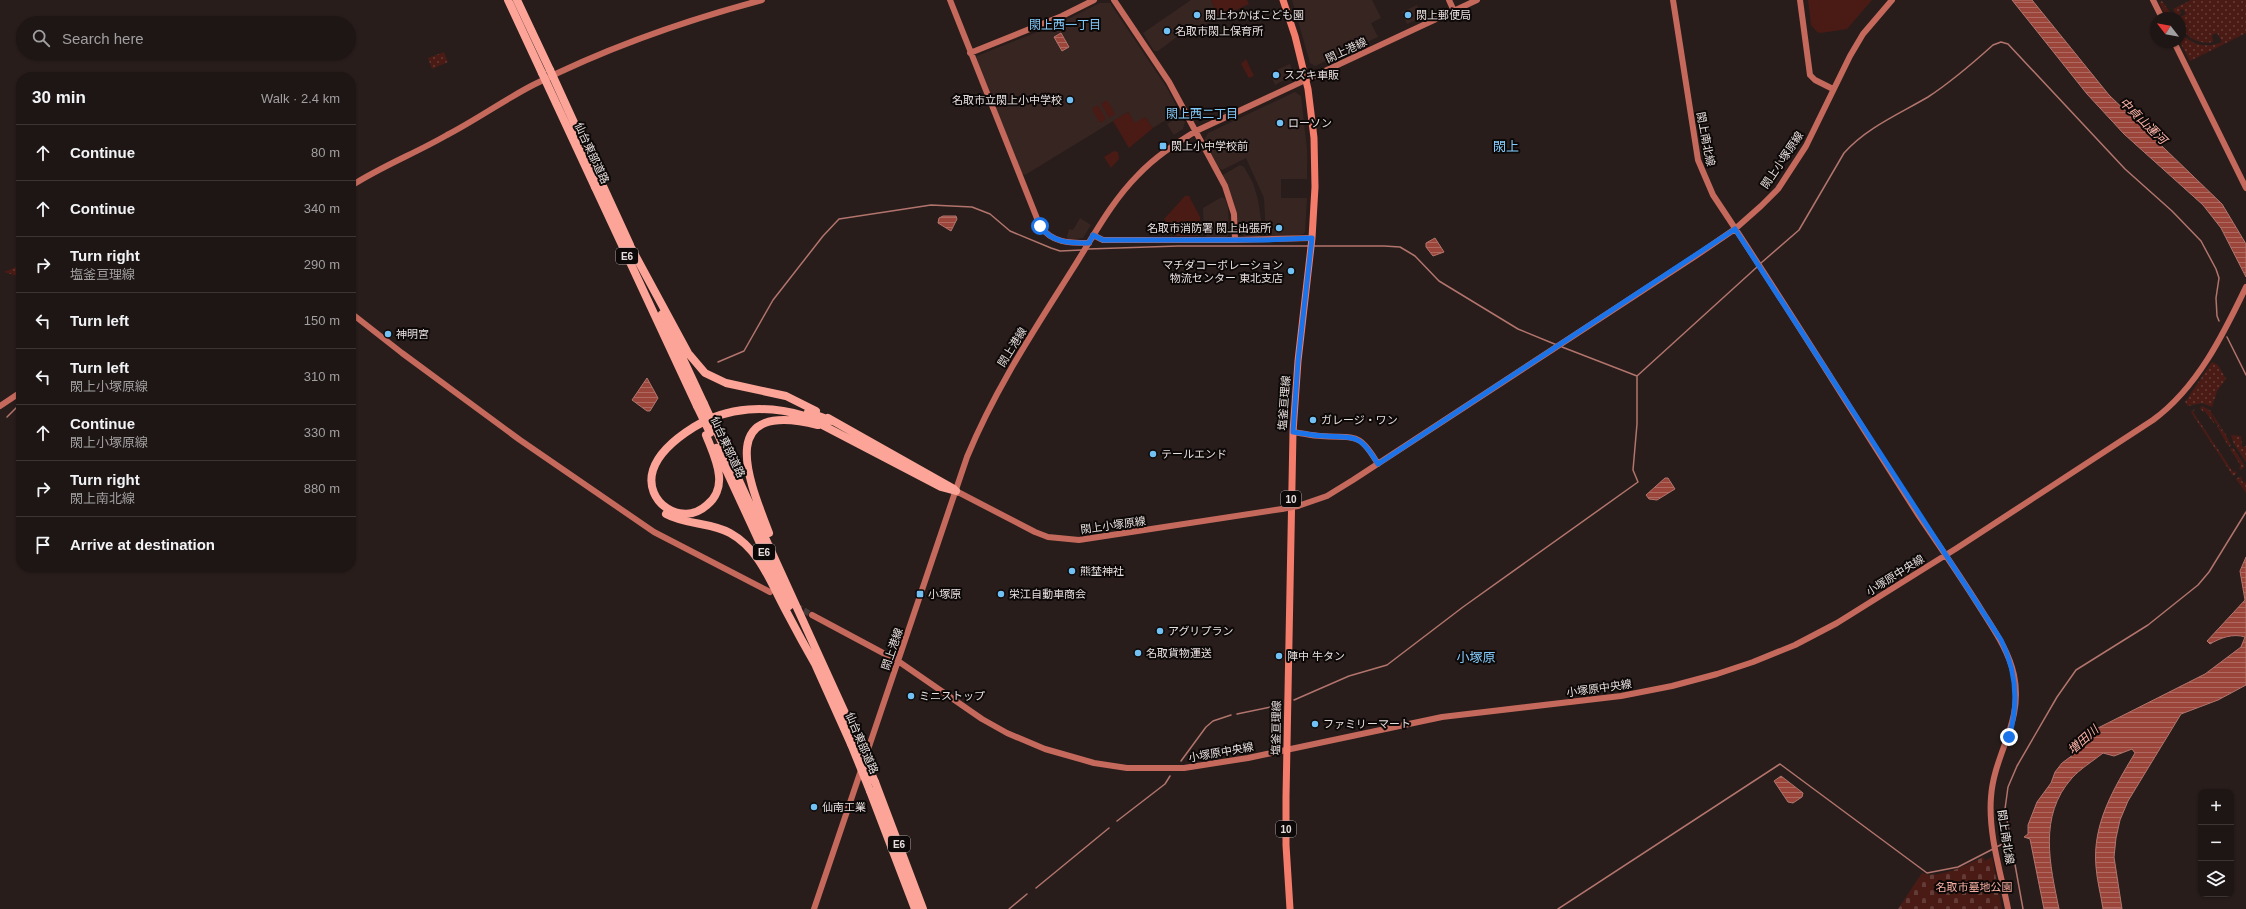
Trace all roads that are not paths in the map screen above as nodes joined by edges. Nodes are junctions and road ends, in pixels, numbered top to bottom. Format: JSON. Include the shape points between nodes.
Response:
{"nodes":[{"id":1,"x":508,"y":0,"type":"edge"},
{"id":2,"x":517,"y":0,"type":"edge"},
{"id":3,"x":762,"y":0,"type":"edge"},
{"id":4,"x":950,"y":0,"type":"edge"},
{"id":5,"x":1094,"y":0,"type":"edge"},
{"id":6,"x":1114,"y":0,"type":"edge"},
{"id":7,"x":1283,"y":0,"type":"edge"},
{"id":8,"x":1449,"y":0,"type":"edge"},
{"id":9,"x":1477,"y":0,"type":"edge"},
{"id":10,"x":1673,"y":0,"type":"edge"},
{"id":11,"x":1800,"y":0,"type":"edge"},
{"id":12,"x":1892,"y":0,"type":"edge"},
{"id":13,"x":2153,"y":0,"type":"edge"},
{"id":14,"x":1454,"y":11,"type":"junction"},
{"id":15,"x":2159,"y":12,"type":"edge"},
{"id":16,"x":2177,"y":48,"type":"edge"},
{"id":17,"x":970,"y":53,"type":"junction"},
{"id":18,"x":546,"y":71,"type":"junction"},
{"id":19,"x":1306,"y":79,"type":"junction"},
{"id":20,"x":1833,"y":89,"type":"junction"},
{"id":21,"x":1196,"y":131,"type":"junction"},
{"id":22,"x":356,"y":183,"type":"edge"},
{"id":23,"x":599,"y":186,"type":"junction"},
{"id":24,"x":2246,"y":188,"type":"edge"},
{"id":25,"x":1735,"y":229,"type":"junction"},
{"id":26,"x":1093,"y":235,"type":"junction"},
{"id":27,"x":1235,"y":240,"type":"junction"},
{"id":28,"x":628,"y":242,"type":"junction"},
{"id":29,"x":1311,"y":243,"type":"junction"},
{"id":30,"x":1086,"y":247,"type":"junction"},
{"id":31,"x":2245,"y":288,"type":"edge"},
{"id":32,"x":356,"y":317,"type":"edge"},
{"id":33,"x":16,"y":395,"type":"edge"},
{"id":34,"x":0,"y":406,"type":"edge"},
{"id":35,"x":698,"y":406,"type":"junction"},
{"id":36,"x":830,"y":424,"type":"junction"},
{"id":37,"x":1293,"y":432,"type":"junction"},
{"id":38,"x":710,"y":433,"type":"junction"},
{"id":39,"x":1378,"y":464,"type":"junction"},
{"id":40,"x":956,"y":491,"type":"junction"},
{"id":41,"x":1945,"y":555,"type":"junction"},
{"id":42,"x":770,"y":592,"type":"dead end"},
{"id":43,"x":812,"y":614,"type":"tunnel mouth"},
{"id":44,"x":819,"y":652,"type":"junction"},
{"id":45,"x":898,"y":661,"type":"junction"},
{"id":46,"x":819,"y":671,"type":"junction"},
{"id":47,"x":1286,"y":749,"type":"junction"},
{"id":48,"x":920,"y":908,"type":"edge"},
{"id":49,"x":814,"y":909,"type":"edge"},
{"id":50,"x":1290,"y":909,"type":"edge"},
{"id":51,"x":2008,"y":909,"type":"edge"}],
"edges":[{"from":1,"to":18,"type":"highway","name":"仙台東部道路","number":"E6"},
{"from":2,"to":18,"type":"highway","name":"仙台東部道路","number":"E6"},
{"from":3,"to":22,"type":"street","via":[[652,34],[568,69]]},
{"from":4,"to":17,"type":"street"},
{"from":5,"to":17,"type":"street","via":[[1062,16]]},
{"from":6,"to":21,"type":"street","via":[[1169,82]]},
{"from":7,"to":19,"type":"main road","name":"塩釜亘理線","number":"10"},
{"from":8,"to":14,"type":"street"},
{"from":9,"to":14,"type":"street","name":"閖上港線"},
{"from":10,"to":25,"type":"street","name":"閖上南北線","via":[[1698,160],[1704,178]]},
{"from":11,"to":20,"type":"street","via":[[1810,75]]},
{"from":12,"to":20,"type":"street","name":"閖上小塚原線","via":[[1863,34]]},
{"from":13,"to":15,"type":"street"},
{"from":14,"to":19,"type":"street","name":"閖上港線"},
{"from":16,"to":24,"type":"street"},
{"from":17,"to":30,"type":"street","via":[[1040,226],[1050,236],[1062,242]]},
{"from":18,"to":23,"type":"highway","name":"仙台東部道路","number":"E6","bridge":true},
{"from":19,"to":21,"type":"street","name":"閖上港線"},
{"from":19,"to":29,"type":"main road","name":"塩釜亘理線","number":"10","via":[[1314,138],[1315,187]]},
{"from":20,"to":25,"type":"street","name":"閖上小塚原線","via":[[1806,146],[1782,182],[1761,206]]},
{"from":21,"to":26,"type":"street","name":"閖上港線","via":[[1168,148],[1137,176]]},
{"from":21,"to":27,"type":"street","via":[[1228,192],[1234,214]]},
{"from":23,"to":28,"type":"highway","name":"仙台東部道路","number":"E6"},
{"from":23,"to":35,"type":"highway","name":"仙台東部道路","number":"E6","via":[[658,324]]},
{"from":25,"to":39,"type":"street","name":"閖上小塚原線"},
{"from":25,"to":41,"type":"street","name":"閖上南北線"},
{"from":26,"to":27,"type":"street","via":[[1103,240]]},
{"from":26,"to":30,"type":"street","name":"閖上港線"},
{"from":27,"to":29,"type":"street"},
{"from":28,"to":35,"type":"highway","name":"仙台東部道路","number":"E6"},
{"from":28,"to":36,"type":"highway","via":[[688,353],[706,373],[726,384],[786,396]]},
{"from":29,"to":37,"type":"main road","name":"塩釜亘理線","number":"10"},
{"from":30,"to":40,"type":"street","name":"閖上港線","via":[[994,397],[967,457]]},
{"from":31,"to":41,"type":"street","name":"小塚原中央線","via":[[2188,389],[2166,410]]},
{"from":32,"to":42,"type":"street","via":[[520,440],[654,532]]},
{"from":33,"to":34,"type":"street"},
{"from":35,"to":38,"type":"highway","name":"仙台東部道路","number":"E6","bridge":true},
{"from":35,"to":38,"type":"highway"},
{"from":36,"to":38,"type":"highway","via":[[792,412],[763,409],[724,414],[697,426],[670,445],[653,470],[655,496],[672,512],[688,514],[699,511],[710,504],[716,493],[718,469]]},
{"from":36,"to":40,"type":"highway","via":[[944,482]]},
{"from":36,"to":44,"type":"highway","via":[[771,422],[759,428],[750,437],[745,456],[758,506]]},
{"from":36,"to":46,"type":"highway","via":[[775,404],[724,409],[695,421],[667,441],[653,459],[647,477],[652,500],[665,514],[721,529],[736,536],[749,548],[762,564]]},
{"from":37,"to":39,"type":"street","via":[[1320,436],[1351,436],[1365,444]]},
{"from":37,"to":47,"type":"main road","name":"塩釜亘理線","number":"10"},
{"from":38,"to":44,"type":"highway","name":"仙台東部道路","number":"E6"},
{"from":38,"to":46,"type":"highway","name":"仙台東部道路","number":"E6"},
{"from":39,"to":40,"type":"street","name":"閖上小塚原線","bridge":true,"via":[[1327,496],[1298,506],[1079,540],[1048,537],[1035,532]]},
{"from":40,"to":45,"type":"street","name":"閖上港線"},
{"from":41,"to":47,"type":"street","name":"小塚原中央線","via":[[1837,623],[1795,645],[1718,674],[1621,696],[1442,717]]},
{"from":41,"to":51,"type":"street","name":"閖上南北線","via":[[2001,640],[2014,674],[2016,711],[1991,796],[1995,842]]},
{"from":43,"to":45,"type":"street","name":"小塚原中央線"},
{"from":44,"to":48,"type":"highway","name":"仙台東部道路","number":"E6","bridge":true,"via":[[875,782]]},
{"from":45,"to":47,"type":"street","name":"小塚原中央線","via":[[982,719],[1007,733],[1045,750],[1094,763],[1127,768],[1172,770],[1240,760]]},
{"from":45,"to":49,"type":"street","name":"閖上港線"},
{"from":46,"to":48,"type":"highway","name":"仙台東部道路","number":"E6","bridge":true},
{"from":47,"to":50,"type":"main road","name":"塩釜亘理線","number":"10","via":[[1286,845]]}]}
